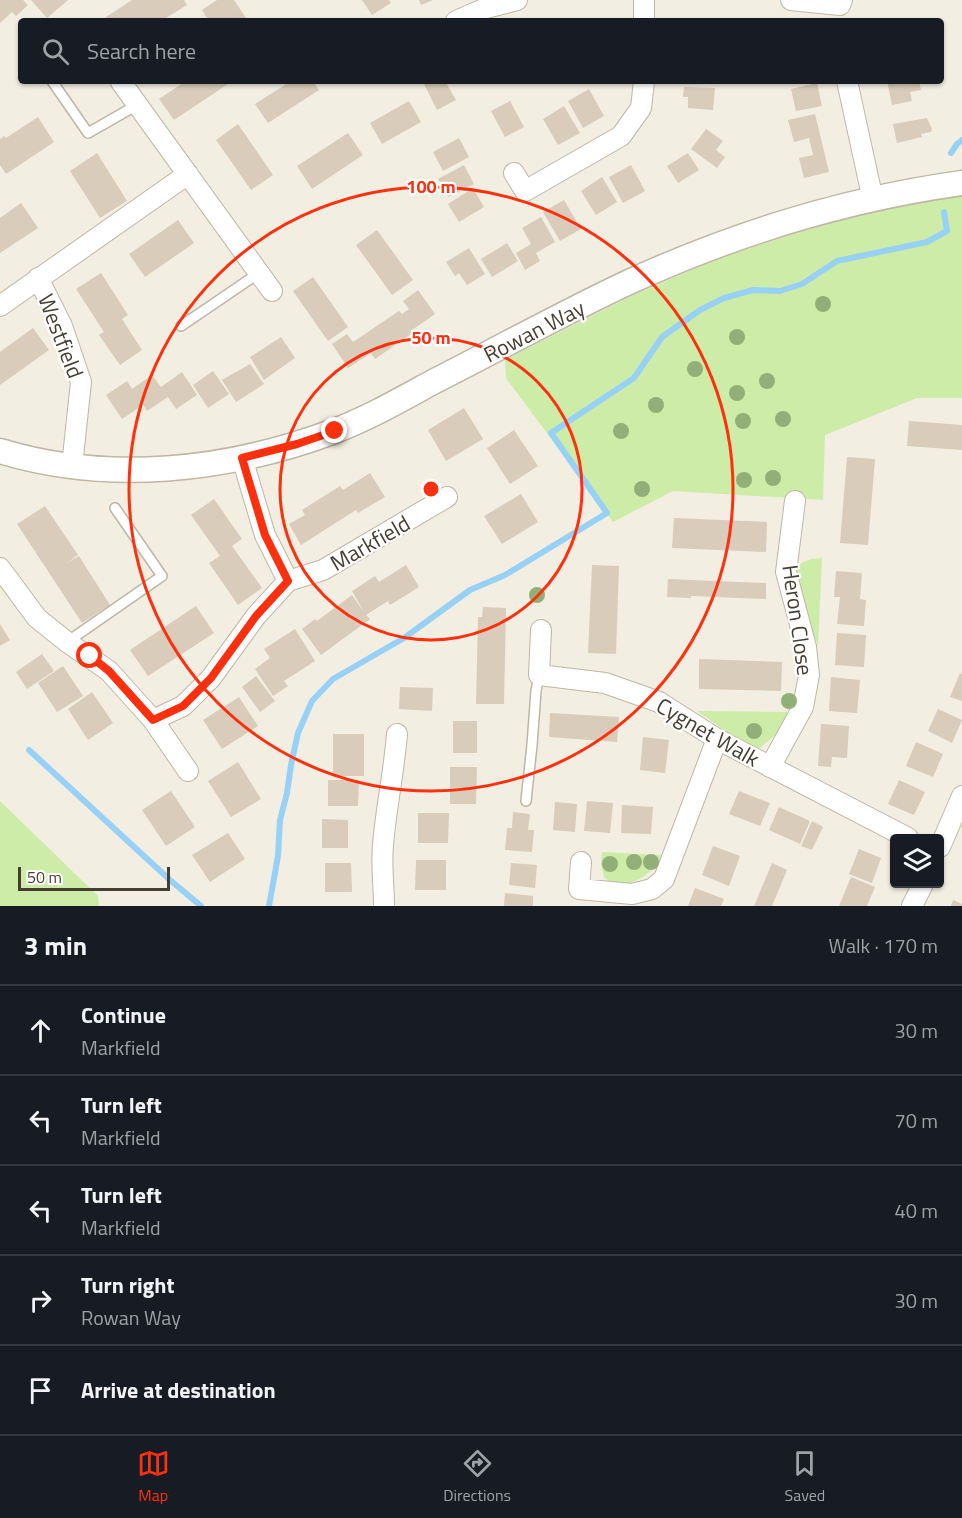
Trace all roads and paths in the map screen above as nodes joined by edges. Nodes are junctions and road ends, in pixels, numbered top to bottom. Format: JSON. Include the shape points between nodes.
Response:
{"nodes":[{"id":1,"x":517,"y":0,"type":"edge"},
{"id":2,"x":644,"y":0,"type":"edge"},
{"id":3,"x":791,"y":0,"type":"edge"},
{"id":4,"x":841,"y":9,"type":"edge"},
{"id":5,"x":463,"y":18,"type":"edge"},
{"id":6,"x":644,"y":18,"type":"edge"},
{"id":7,"x":54,"y":84,"type":"edge"},
{"id":8,"x":122,"y":84,"type":"edge"},
{"id":9,"x":644,"y":84,"type":"edge"},
{"id":10,"x":849,"y":84,"type":"edge"},
{"id":11,"x":137,"y":105,"type":"junction"},
{"id":12,"x":514,"y":173,"type":"dead end"},
{"id":13,"x":188,"y":174,"type":"junction"},
{"id":14,"x":962,"y":183,"type":"edge"},
{"id":15,"x":873,"y":200,"type":"junction"},
{"id":16,"x":259,"y":273,"type":"junction"},
{"id":17,"x":38,"y":278,"type":"junction"},
{"id":18,"x":272,"y":291,"type":"dead end"},
{"id":19,"x":0,"y":306,"type":"edge"},
{"id":20,"x":181,"y":326,"type":"dead end"},
{"id":21,"x":0,"y":452,"type":"edge"},
{"id":22,"x":242,"y":458,"type":"junction"},
{"id":23,"x":72,"y":466,"type":"junction"},
{"id":24,"x":447,"y":496,"type":"dead end"},
{"id":25,"x":795,"y":501,"type":"dead end"},
{"id":26,"x":115,"y":508,"type":"dead end"},
{"id":27,"x":0,"y":568,"type":"edge"},
{"id":28,"x":288,"y":581,"type":"junction"},
{"id":29,"x":541,"y":630,"type":"dead end"},
{"id":30,"x":67,"y":642,"type":"junction"},
{"id":31,"x":539,"y":675,"type":"junction"},
{"id":32,"x":153,"y":720,"type":"junction"},
{"id":33,"x":396,"y":734,"type":"dead end"},
{"id":34,"x":717,"y":740,"type":"junction"},
{"id":35,"x":770,"y":767,"type":"junction"},
{"id":36,"x":189,"y":771,"type":"dead end"},
{"id":37,"x":962,"y":796,"type":"edge"},
{"id":38,"x":526,"y":801,"type":"dead end"},
{"id":39,"x":900,"y":834,"type":"edge"},
{"id":40,"x":944,"y":836,"type":"edge"},
{"id":41,"x":581,"y":862,"type":"dead end"},
{"id":42,"x":921,"y":888,"type":"edge"},
{"id":43,"x":384,"y":906,"type":"edge"},
{"id":44,"x":912,"y":906,"type":"edge"}],
"edges":[{"from":1,"to":5,"type":"street"},
{"from":2,"to":6,"type":"street"},
{"from":3,"to":4,"type":"street"},
{"from":7,"to":11,"type":"lane","via":[[88,133]]},
{"from":8,"to":11,"type":"street"},
{"from":9,"to":12,"type":"street","via":[[641,108],[621,136],[525,191]]},
{"from":10,"to":15,"type":"street"},
{"from":11,"to":13,"type":"street"},
{"from":13,"to":16,"type":"street"},
{"from":13,"to":17,"type":"street","name":"Westfield"},
{"from":14,"to":15,"type":"street","name":"Rowan Way"},
{"from":15,"to":22,"type":"street","name":"Rowan Way","via":[[716,245],[629,282],[335,431]]},
{"from":16,"to":18,"type":"street"},
{"from":16,"to":20,"type":"lane"},
{"from":17,"to":19,"type":"street","name":"Westfield"},
{"from":17,"to":23,"type":"street","name":"Westfield","via":[[62,326],[81,382]]},
{"from":21,"to":23,"type":"street","name":"Rowan Way"},
{"from":22,"to":23,"type":"street","name":"Rowan Way","via":[[152,470]]},
{"from":22,"to":28,"type":"street","via":[[265,535]]},
{"from":24,"to":28,"type":"street","name":"Markfield","via":[[323,570]]},
{"from":25,"to":35,"type":"street","name":"Heron Close","via":[[786,572],[806,647],[809,675],[803,707]]},
{"from":26,"to":30,"type":"lane","via":[[162,576]]},
{"from":27,"to":30,"type":"street","via":[[36,618]]},
{"from":28,"to":32,"type":"street","via":[[256,616],[211,678],[183,706]]},
{"from":29,"to":31,"type":"street"},
{"from":30,"to":32,"type":"street","via":[[109,671]]},
{"from":31,"to":34,"type":"street","name":"Cygnet Walk","via":[[605,683],[635,692],[659,702]]},
{"from":31,"to":38,"type":"lane"},
{"from":32,"to":36,"type":"street"},
{"from":33,"to":43,"type":"street","via":[[383,848]]},
{"from":34,"to":35,"type":"street","name":"Cygnet Walk"},
{"from":34,"to":41,"type":"street","via":[[664,879],[652,889],[632,894],[579,889]]},
{"from":35,"to":39,"type":"street","name":"Cygnet Walk"},
{"from":37,"to":40,"type":"street"},
{"from":42,"to":44,"type":"street"}]}
